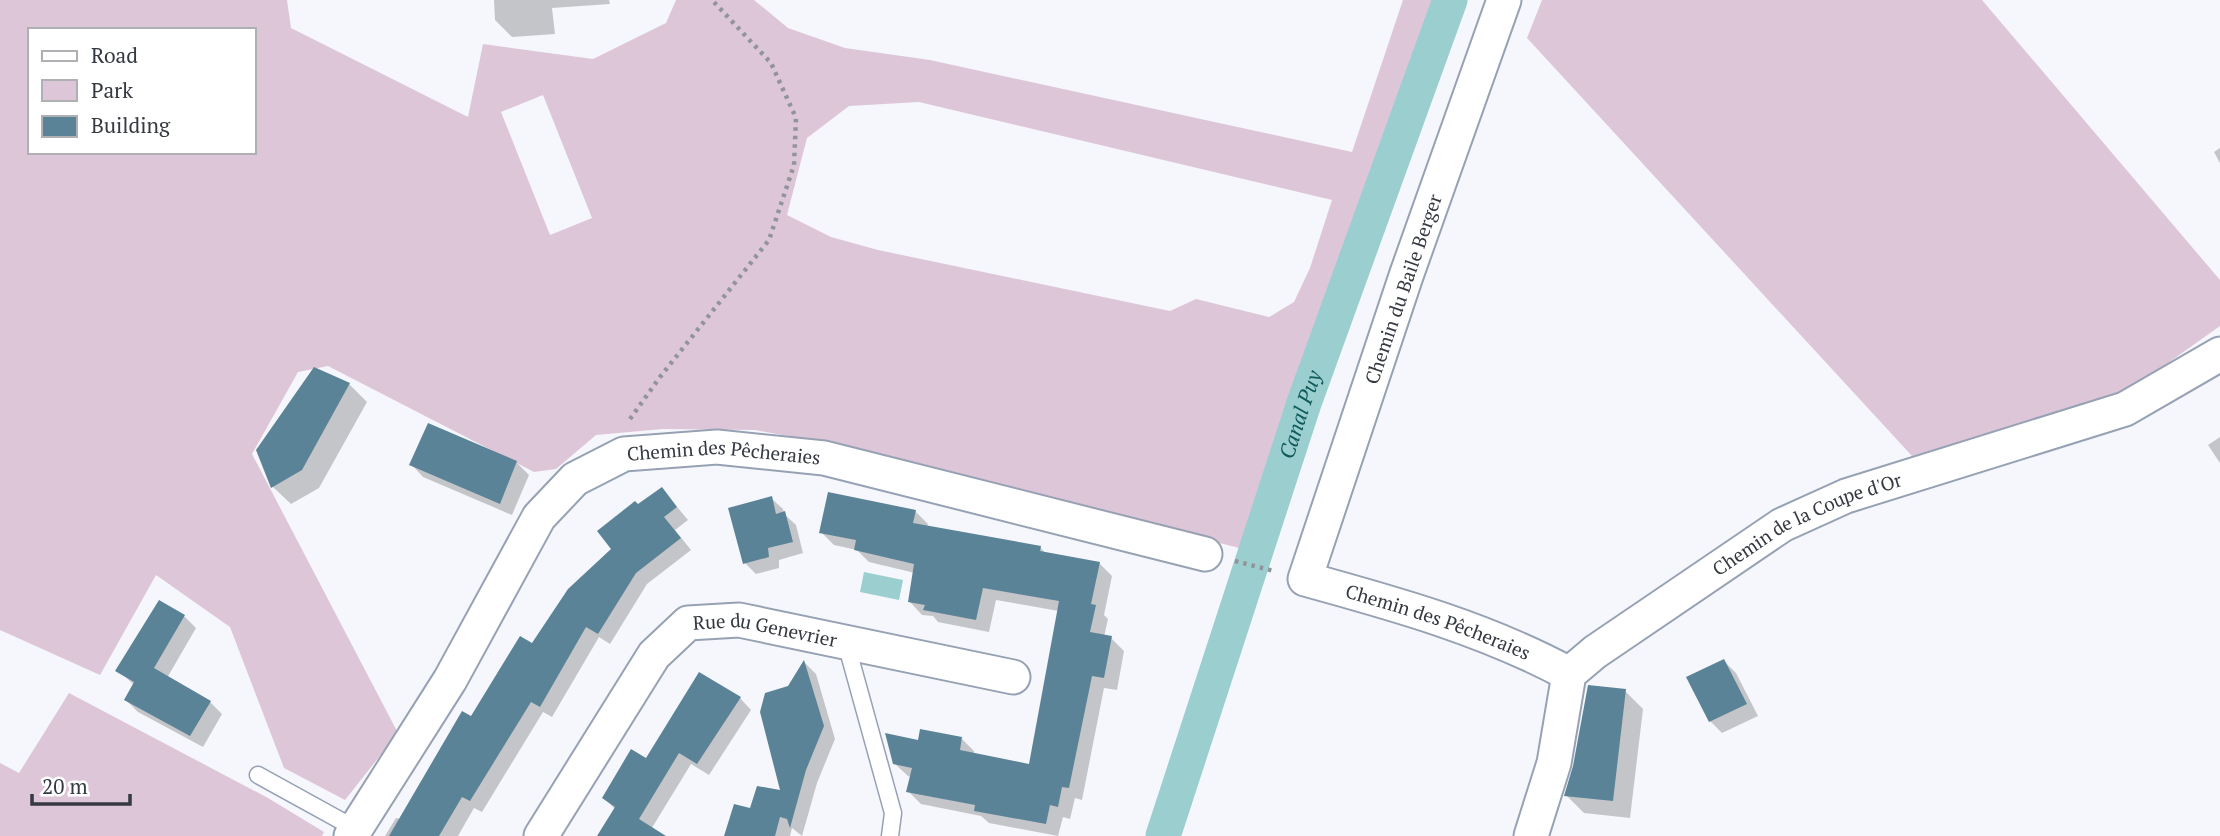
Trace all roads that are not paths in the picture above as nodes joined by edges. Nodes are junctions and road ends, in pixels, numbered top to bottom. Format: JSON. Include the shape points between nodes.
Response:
{"nodes":[{"id":1,"x":1504,"y":0,"type":"edge"},
{"id":2,"x":2220,"y":354,"type":"edge"},
{"id":3,"x":1220,"y":558,"type":"road end"},
{"id":4,"x":1305,"y":579,"type":"joint"},
{"id":5,"x":846,"y":643,"type":"junction"},
{"id":6,"x":1569,"y":674,"type":"junction"},
{"id":7,"x":1013,"y":677,"type":"dead end"},
{"id":8,"x":258,"y":775,"type":"dead end"},
{"id":9,"x":353,"y":832,"type":"edge"},
{"id":10,"x":541,"y":836,"type":"edge"},
{"id":11,"x":890,"y":836,"type":"edge"},
{"id":12,"x":1531,"y":836,"type":"edge"}],
"edges":[{"from":1,"to":4,"type":"street","name":"Chemin du Baile Berger"},
{"from":2,"to":6,"type":"street","name":"Chemin de la Coupe d'Or","via":[[2125,409],[1846,496],[1782,525]]},
{"from":3,"to":9,"type":"street","name":"Chemin des Pêcheraies","via":[[824,458],[717,447],[624,454],[575,479],[539,517],[450,680]]},
{"from":4,"to":6,"type":"street","name":"Chemin des Pêcheraies","via":[[1409,607],[1528,652]]},
{"from":5,"to":7,"type":"street","name":"Rue du Genevrier"},
{"from":5,"to":10,"type":"street","name":"Rue du Genevrier","via":[[738,620],[688,623],[654,655]]},
{"from":5,"to":11,"type":"lane","via":[[893,813]]},
{"from":6,"to":12,"type":"street","via":[[1554,763]]},
{"from":8,"to":9,"type":"lane"}]}
